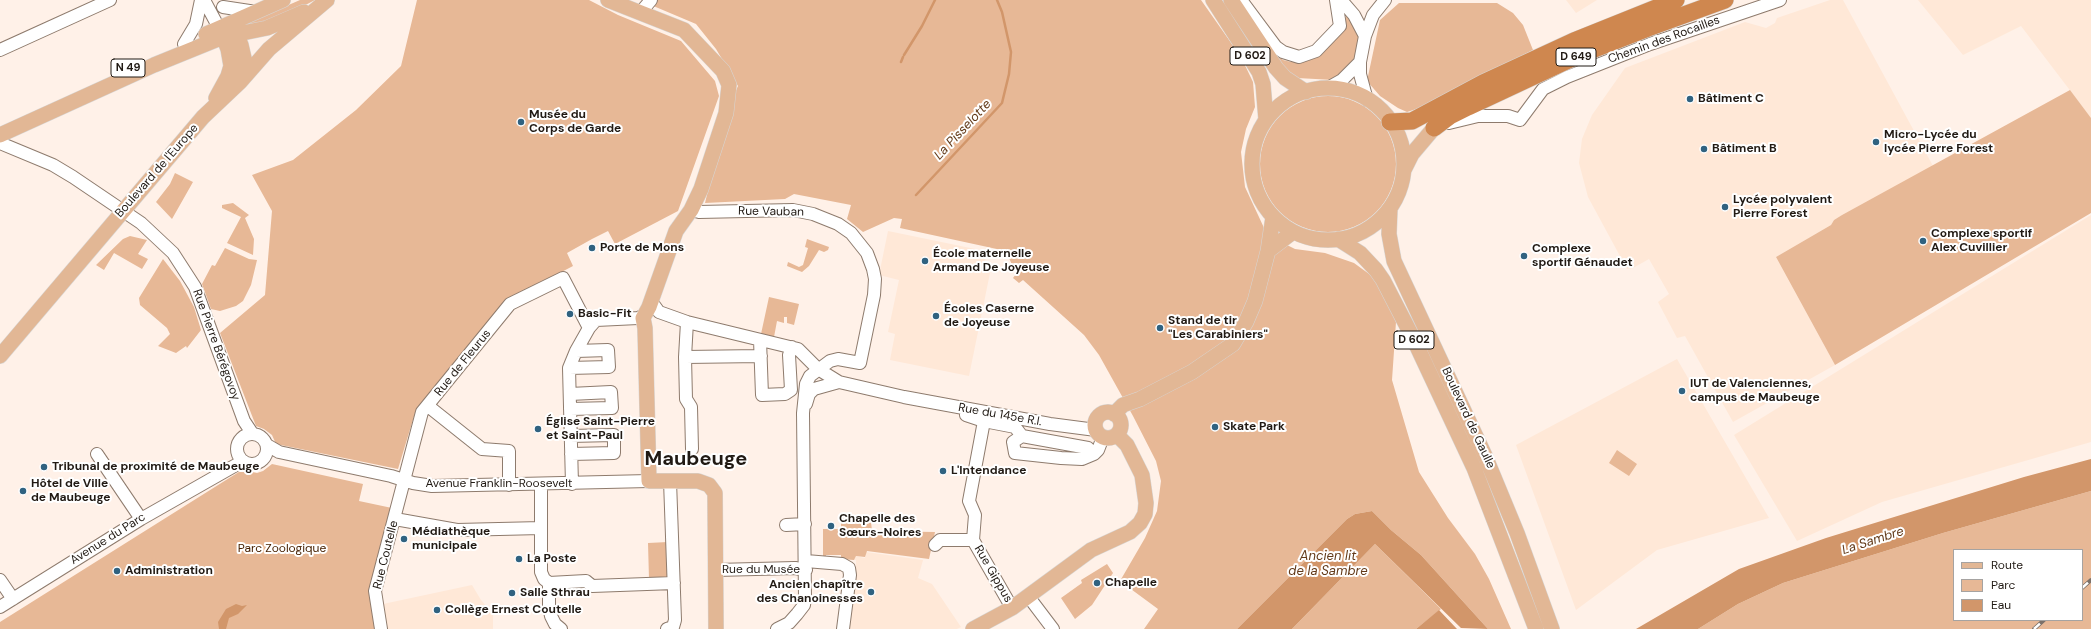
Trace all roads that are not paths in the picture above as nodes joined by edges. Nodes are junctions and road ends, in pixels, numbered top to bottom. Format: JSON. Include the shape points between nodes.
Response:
{"nodes":[{"id":1,"x":110,"y":0,"type":"edge"},
{"id":2,"x":203,"y":0,"type":"edge"},
{"id":3,"x":283,"y":0,"type":"edge"},
{"id":4,"x":327,"y":0,"type":"edge"},
{"id":5,"x":650,"y":0,"type":"edge"},
{"id":6,"x":1213,"y":0,"type":"edge"},
{"id":7,"x":1232,"y":0,"type":"edge"},
{"id":8,"x":1241,"y":0,"type":"edge"},
{"id":9,"x":1336,"y":0,"type":"edge"},
{"id":10,"x":1676,"y":0,"type":"edge"},
{"id":11,"x":1725,"y":0,"type":"edge"},
{"id":12,"x":1780,"y":0,"type":"edge"},
{"id":13,"x":615,"y":2,"type":"edge"},
{"id":14,"x":221,"y":3,"type":"edge"},
{"id":15,"x":1383,"y":3,"type":"edge"},
{"id":16,"x":1345,"y":4,"type":"edge"},
{"id":17,"x":256,"y":12,"type":"junction"},
{"id":18,"x":640,"y":13,"type":"junction"},
{"id":19,"x":228,"y":31,"type":"junction"},
{"id":20,"x":1365,"y":36,"type":"junction"},
{"id":21,"x":184,"y":44,"type":"junction"},
{"id":22,"x":0,"y":50,"type":"edge"},
{"id":23,"x":1360,"y":62,"type":"junction"},
{"id":24,"x":240,"y":82,"type":"junction"},
{"id":25,"x":1326,"y":89,"type":"junction"},
{"id":26,"x":1306,"y":92,"type":"junction"},
{"id":27,"x":1367,"y":100,"type":"junction"},
{"id":28,"x":203,"y":118,"type":"junction"},
{"id":29,"x":1266,"y":120,"type":"junction"},
{"id":30,"x":1390,"y":122,"type":"junction"},
{"id":31,"x":0,"y":124,"type":"edge"},
{"id":32,"x":1434,"y":128,"type":"junction"},
{"id":33,"x":0,"y":135,"type":"edge"},
{"id":34,"x":0,"y":142,"type":"edge"},
{"id":35,"x":1403,"y":171,"type":"junction"},
{"id":36,"x":1390,"y":208,"type":"junction"},
{"id":37,"x":691,"y":210,"type":"junction"},
{"id":38,"x":123,"y":211,"type":"junction"},
{"id":39,"x":1273,"y":217,"type":"junction"},
{"id":40,"x":1293,"y":232,"type":"junction"},
{"id":41,"x":1338,"y":239,"type":"junction"},
{"id":42,"x":1268,"y":252,"type":"junction"},
{"id":43,"x":648,"y":317,"type":"junction"},
{"id":44,"x":687,"y":322,"type":"junction"},
{"id":45,"x":589,"y":328,"type":"junction"},
{"id":46,"x":760,"y":340,"type":"junction"},
{"id":47,"x":792,"y":347,"type":"junction"},
{"id":48,"x":576,"y":351,"type":"junction"},
{"id":49,"x":0,"y":356,"type":"edge"},
{"id":50,"x":761,"y":356,"type":"junction"},
{"id":51,"x":685,"y":357,"type":"junction"},
{"id":52,"x":569,"y":368,"type":"junction"},
{"id":53,"x":818,"y":369,"type":"junction"},
{"id":54,"x":839,"y":382,"type":"junction"},
{"id":55,"x":570,"y":394,"type":"junction"},
{"id":56,"x":904,"y":398,"type":"junction"},
{"id":57,"x":428,"y":406,"type":"junction"},
{"id":58,"x":570,"y":409,"type":"junction"},
{"id":59,"x":803,"y":413,"type":"junction"},
{"id":60,"x":984,"y":421,"type":"junction"},
{"id":61,"x":1110,"y":427,"type":"junction"},
{"id":62,"x":248,"y":434,"type":"junction"},
{"id":63,"x":570,"y":436,"type":"junction"},
{"id":64,"x":1022,"y":436,"type":"junction"},
{"id":65,"x":692,"y":449,"type":"dead end"},
{"id":66,"x":266,"y":450,"type":"junction"},
{"id":67,"x":97,"y":454,"type":"dead end"},
{"id":68,"x":571,"y":454,"type":"junction"},
{"id":69,"x":1094,"y":454,"type":"junction"},
{"id":70,"x":240,"y":458,"type":"junction"},
{"id":71,"x":405,"y":481,"type":"junction"},
{"id":72,"x":650,"y":481,"type":"junction"},
{"id":73,"x":670,"y":481,"type":"junction"},
{"id":74,"x":572,"y":484,"type":"junction"},
{"id":75,"x":510,"y":485,"type":"junction"},
{"id":76,"x":541,"y":485,"type":"junction"},
{"id":77,"x":394,"y":518,"type":"junction"},
{"id":78,"x":141,"y":519,"type":"junction"},
{"id":79,"x":804,"y":524,"type":"junction"},
{"id":80,"x":786,"y":525,"type":"dead end"},
{"id":81,"x":541,"y":528,"type":"junction"},
{"id":82,"x":974,"y":540,"type":"junction"},
{"id":83,"x":935,"y":544,"type":"dead end"},
{"id":84,"x":806,"y":565,"type":"junction"},
{"id":85,"x":716,"y":570,"type":"junction"},
{"id":86,"x":0,"y":580,"type":"edge"},
{"id":87,"x":549,"y":583,"type":"junction"},
{"id":88,"x":674,"y":583,"type":"junction"},
{"id":89,"x":1028,"y":596,"type":"junction"},
{"id":90,"x":12,"y":599,"type":"junction"},
{"id":91,"x":716,"y":599,"type":"junction"},
{"id":92,"x":0,"y":607,"type":"edge"},
{"id":93,"x":1012,"y":608,"type":"junction"},
{"id":94,"x":558,"y":627,"type":"edge"},
{"id":95,"x":670,"y":628,"type":"edge"},
{"id":96,"x":381,"y":629,"type":"edge"},
{"id":97,"x":716,"y":629,"type":"edge"},
{"id":98,"x":719,"y":629,"type":"edge"},
{"id":99,"x":777,"y":629,"type":"edge"},
{"id":100,"x":843,"y":629,"type":"edge"},
{"id":101,"x":973,"y":629,"type":"edge"},
{"id":102,"x":1053,"y":629,"type":"edge"},
{"id":103,"x":1536,"y":629,"type":"edge"},
{"id":104,"x":1552,"y":629,"type":"edge"}],
"edges":[{"from":1,"to":22,"type":"street"},
{"from":2,"to":19,"type":"street"},
{"from":2,"to":21,"type":"street","via":[[196,24]]},
{"from":3,"to":17,"type":"main road","number":"N 49"},
{"from":4,"to":19,"type":"main road","number":"N 49","via":[[285,22],[267,28]]},
{"from":4,"to":24,"type":"main road","name":"Boulevard de l'Europe","via":[[269,49]]},
{"from":5,"to":18,"type":"street"},
{"from":6,"to":29,"type":"main road","number":"D 602","via":[[1259,72],[1264,89]]},
{"from":7,"to":26,"type":"main road","number":"D 602","via":[[1276,68],[1285,78]]},
{"from":8,"to":9,"type":"street","via":[[1276,47],[1299,57],[1316,52],[1337,30],[1340,21]]},
{"from":10,"to":30,"type":"highway","number":"D 649","via":[[1574,41],[1497,76],[1412,121]]},
{"from":11,"to":32,"type":"highway","number":"D 649","via":[[1580,55],[1468,107]]},
{"from":12,"to":32,"type":"street","name":"Chemin des Rocailles","via":[[1664,39],[1567,77],[1543,89],[1520,120],[1508,116],[1478,116],[1463,118]]},
{"from":13,"to":18,"type":"main road"},
{"from":14,"to":17,"type":"street"},
{"from":14,"to":19,"type":"street"},
{"from":15,"to":20,"type":"street","via":[[1373,16]]},
{"from":16,"to":20,"type":"street"},
{"from":17,"to":19,"type":"main road","number":"N 49"},
{"from":18,"to":37,"type":"main road","via":[[684,30],[723,71],[729,85],[723,124]]},
{"from":19,"to":21,"type":"main road","number":"N 49"},
{"from":19,"to":24,"type":"main road","via":[[244,58]]},
{"from":19,"to":28,"type":"main road","via":[[228,76]]},
{"from":19,"to":33,"type":"main road","number":"N 49"},
{"from":20,"to":23,"type":"street"},
{"from":21,"to":31,"type":"main road","number":"N 49"},
{"from":23,"to":25,"type":"street","via":[[1342,80]]},
{"from":23,"to":27,"type":"street","via":[[1360,74]]},
{"from":24,"to":28,"type":"main road","name":"Boulevard de l'Europe"},
{"from":25,"to":26,"type":"main road"},
{"from":25,"to":27,"type":"main road","via":[[1354,93]]},
{"from":26,"to":29,"type":"main road","via":[[1288,100]]},
{"from":27,"to":30,"type":"main road","via":[[1380,109]]},
{"from":28,"to":38,"type":"main road","name":"Boulevard de l'Europe"},
{"from":29,"to":39,"type":"main road","via":[[1253,152],[1253,176],[1260,198]]},
{"from":30,"to":35,"type":"main road","via":[[1401,145]]},
{"from":32,"to":35,"type":"main road","number":"D 649","via":[[1412,154]]},
{"from":34,"to":38,"type":"street","name":"Rue Pierre Bérégovoy","via":[[53,165]]},
{"from":35,"to":36,"type":"main road"},
{"from":36,"to":41,"type":"main road","via":[[1362,232]]},
{"from":36,"to":104,"type":"main road","name":"Boulevard de Gaulle","number":"D 602","via":[[1389,234],[1394,261],[1483,452],[1517,533]]},
{"from":37,"to":43,"type":"main road","via":[[676,231]]},
{"from":37,"to":53,"type":"street","name":"Rue Vauban","via":[[803,211],[838,224],[851,233],[867,253],[875,279],[860,363],[838,359]]},
{"from":38,"to":49,"type":"main road","name":"Boulevard de l'Europe"},
{"from":38,"to":62,"type":"street","name":"Rue Pierre Bérégovoy","via":[[165,245],[195,287]]},
{"from":39,"to":40,"type":"main road"},
{"from":39,"to":42,"type":"main road"},
{"from":40,"to":41,"type":"main road","via":[[1315,239]]},
{"from":40,"to":42,"type":"main road"},
{"from":41,"to":103,"type":"main road","name":"Boulevard de Gaulle","number":"D 602","via":[[1360,253],[1383,280],[1471,463]]},
{"from":42,"to":61,"type":"main road","via":[[1255,301],[1233,344],[1192,372],[1123,405]]},
{"from":43,"to":44,"type":"street","name":"Rue du 145e R.I."},
{"from":43,"to":45,"type":"street","via":[[599,319]]},
{"from":43,"to":72,"type":"main road"},
{"from":44,"to":46,"type":"street","name":"Rue du 145e R.I."},
{"from":44,"to":51,"type":"street"},
{"from":45,"to":48,"type":"street"},
{"from":45,"to":57,"type":"street","name":"Rue de Fleurus","via":[[563,278],[510,304]]},
{"from":46,"to":47,"type":"street","name":"Rue du 145e R.I."},
{"from":46,"to":50,"type":"street"},
{"from":47,"to":50,"type":"street","via":[[789,355],[788,394],[762,395]]},
{"from":47,"to":53,"type":"street","name":"Rue du 145e R.I.","via":[[798,349]]},
{"from":48,"to":52,"type":"street"},
{"from":48,"to":52,"type":"street","via":[[608,350],[609,367]]},
{"from":50,"to":51,"type":"street"},
{"from":51,"to":65,"type":"street","via":[[686,399],[691,407]]},
{"from":52,"to":55,"type":"street"},
{"from":53,"to":54,"type":"street","name":"Rue du 145e R.I."},
{"from":53,"to":59,"type":"street","via":[[806,384]]},
{"from":54,"to":56,"type":"street","name":"Rue du 145e R.I."},
{"from":54,"to":59,"type":"street","via":[[814,389],[809,394]]},
{"from":55,"to":58,"type":"street"},
{"from":55,"to":58,"type":"street","via":[[611,392],[612,408]]},
{"from":56,"to":60,"type":"street","name":"Rue du 145e R.I."},
{"from":56,"to":61,"type":"street","name":"Rue du 145e R.I.","via":[[1050,424]]},
{"from":57,"to":71,"type":"street","name":"Rue de Fleurus","via":[[422,412]]},
{"from":57,"to":75,"type":"street","via":[[482,449],[508,451]]},
{"from":58,"to":63,"type":"street"},
{"from":59,"to":79,"type":"street"},
{"from":60,"to":64,"type":"street","name":"Rue du 145e R.I.","via":[[1015,427]]},
{"from":60,"to":82,"type":"street","via":[[969,500],[975,515]]},
{"from":61,"to":69,"type":"street"},
{"from":61,"to":89,"type":"main road","via":[[1127,445],[1142,475],[1146,503],[1143,519],[1130,532],[1091,550]]},
{"from":62,"to":66,"type":"street","via":[[262,437]]},
{"from":62,"to":70,"type":"street","via":[[238,441]]},
{"from":63,"to":68,"type":"street"},
{"from":63,"to":68,"type":"street","via":[[614,435],[614,453]]},
{"from":64,"to":69,"type":"street","via":[[1088,448]]},
{"from":64,"to":69,"type":"street","via":[[1014,442],[1015,453],[1061,458],[1082,458]]},
{"from":66,"to":70,"type":"street","via":[[263,460],[253,464]]},
{"from":66,"to":71,"type":"street","name":"Avenue Franklin-Roosevelt"},
{"from":67,"to":78,"type":"street"},
{"from":68,"to":74,"type":"street"},
{"from":70,"to":78,"type":"street","name":"Avenue du Parc"},
{"from":71,"to":75,"type":"street","name":"Avenue Franklin-Roosevelt","via":[[432,486]]},
{"from":71,"to":77,"type":"street","name":"Rue Coutelle"},
{"from":72,"to":73,"type":"main road"},
{"from":72,"to":74,"type":"street","name":"Avenue Franklin-Roosevelt"},
{"from":73,"to":85,"type":"main road","via":[[704,482],[715,493]]},
{"from":73,"to":88,"type":"street"},
{"from":74,"to":76,"type":"street","name":"Avenue Franklin-Roosevelt"},
{"from":75,"to":76,"type":"street","name":"Avenue Franklin-Roosevelt"},
{"from":76,"to":81,"type":"street"},
{"from":77,"to":81,"type":"street","via":[[457,530]]},
{"from":77,"to":96,"type":"street","name":"Rue Coutelle","via":[[375,591]]},
{"from":78,"to":90,"type":"street","name":"Avenue du Parc"},
{"from":79,"to":80,"type":"street"},
{"from":79,"to":84,"type":"street"},
{"from":81,"to":87,"type":"street","via":[[541,572]]},
{"from":82,"to":83,"type":"street","via":[[940,540]]},
{"from":82,"to":93,"type":"street","name":"Rue Gippus"},
{"from":84,"to":85,"type":"street","name":"Rue du Musée","via":[[795,568]]},
{"from":84,"to":99,"type":"street","via":[[804,606],[789,623]]},
{"from":84,"to":100,"type":"street","name":"Rue du Musée","via":[[842,564],[849,568]]},
{"from":85,"to":91,"type":"main road"},
{"from":86,"to":90,"type":"street"},
{"from":87,"to":88,"type":"street","via":[[586,581],[592,586]]},
{"from":87,"to":94,"type":"street","via":[[549,606]]},
{"from":88,"to":95,"type":"street"},
{"from":89,"to":93,"type":"main road"},
{"from":89,"to":102,"type":"street"},
{"from":90,"to":92,"type":"street","name":"Avenue du Parc"},
{"from":91,"to":97,"type":"main road"},
{"from":91,"to":98,"type":"main road"},
{"from":93,"to":101,"type":"main road"}]}
